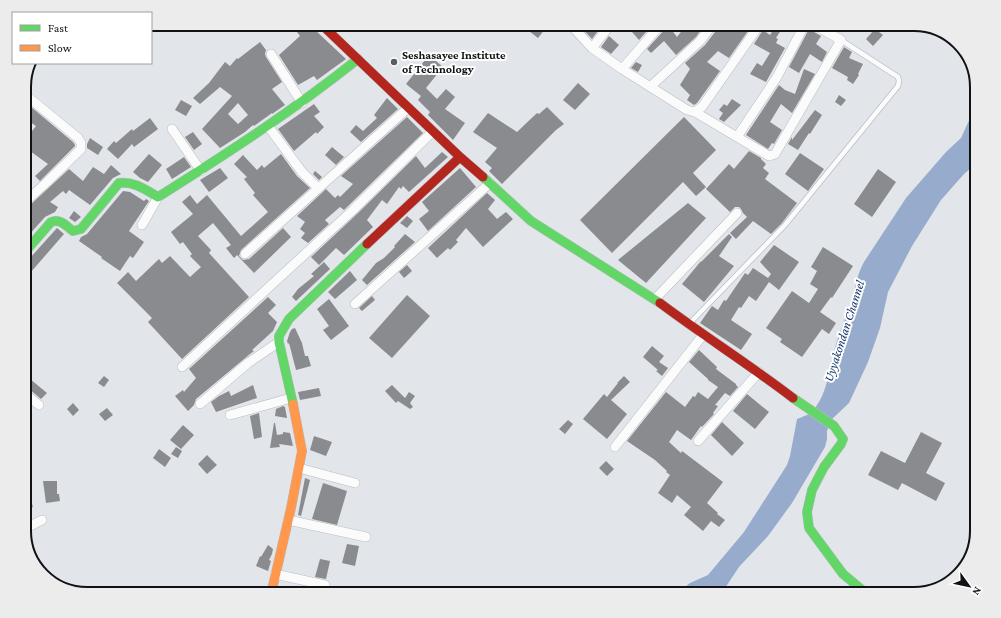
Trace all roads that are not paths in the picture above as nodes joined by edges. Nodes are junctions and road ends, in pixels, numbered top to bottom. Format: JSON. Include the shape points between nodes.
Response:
{"nodes":[{"id":1,"x":328,"y":31,"type":"edge"},
{"id":2,"x":576,"y":31,"type":"edge"},
{"id":3,"x":605,"y":31,"type":"edge"},
{"id":4,"x":655,"y":31,"type":"edge"},
{"id":5,"x":708,"y":31,"type":"edge"},
{"id":6,"x":755,"y":31,"type":"edge"},
{"id":7,"x":801,"y":31,"type":"edge"},
{"id":8,"x":825,"y":31,"type":"edge"},
{"id":9,"x":841,"y":40,"type":"junction"},
{"id":10,"x":592,"y":48,"type":"junction"},
{"id":11,"x":271,"y":54,"type":"dead end"},
{"id":12,"x":358,"y":59,"type":"junction"},
{"id":13,"x":622,"y":69,"type":"junction"},
{"id":14,"x":650,"y":87,"type":"junction"},
{"id":15,"x":31,"y":99,"type":"edge"},
{"id":16,"x":302,"y":103,"type":"junction"},
{"id":17,"x":408,"y":108,"type":"junction"},
{"id":18,"x":695,"y":112,"type":"junction"},
{"id":19,"x":268,"y":126,"type":"junction"},
{"id":20,"x":172,"y":129,"type":"dead end"},
{"id":21,"x":433,"y":131,"type":"junction"},
{"id":22,"x":737,"y":137,"type":"junction"},
{"id":23,"x":460,"y":157,"type":"junction"},
{"id":24,"x":201,"y":171,"type":"junction"},
{"id":25,"x":490,"y":183,"type":"junction"},
{"id":26,"x":318,"y":188,"type":"junction"},
{"id":27,"x":31,"y":197,"type":"edge"},
{"id":28,"x":158,"y":197,"type":"junction"},
{"id":29,"x":737,"y":213,"type":"dead end"},
{"id":30,"x":142,"y":225,"type":"dead end"},
{"id":31,"x":31,"y":245,"type":"edge"},
{"id":32,"x":245,"y":254,"type":"dead end"},
{"id":33,"x":656,"y":299,"type":"junction"},
{"id":34,"x":355,"y":304,"type":"dead end"},
{"id":35,"x":689,"y":324,"type":"junction"},
{"id":36,"x":703,"y":335,"type":"junction"},
{"id":37,"x":279,"y":342,"type":"junction"},
{"id":38,"x":182,"y":367,"type":"dead end"},
{"id":39,"x":759,"y":372,"type":"junction"},
{"id":40,"x":291,"y":398,"type":"junction"},
{"id":41,"x":31,"y":399,"type":"edge"},
{"id":42,"x":200,"y":404,"type":"dead end"},
{"id":43,"x":39,"y":405,"type":"dead end"},
{"id":44,"x":230,"y":415,"type":"dead end"},
{"id":45,"x":698,"y":441,"type":"dead end"},
{"id":46,"x":615,"y":447,"type":"dead end"},
{"id":47,"x":300,"y":468,"type":"junction"},
{"id":48,"x":355,"y":483,"type":"dead end"},
{"id":49,"x":42,"y":520,"type":"dead end"},
{"id":50,"x":288,"y":520,"type":"junction"},
{"id":51,"x":31,"y":526,"type":"edge"},
{"id":52,"x":366,"y":537,"type":"dead end"},
{"id":53,"x":275,"y":574,"type":"junction"},
{"id":54,"x":325,"y":585,"type":"dead end"},
{"id":55,"x":272,"y":587,"type":"edge"},
{"id":56,"x":859,"y":587,"type":"edge"}],
"edges":[{"from":1,"to":12,"type":"street"},
{"from":2,"to":10,"type":"street"},
{"from":3,"to":10,"type":"street"},
{"from":4,"to":13,"type":"street"},
{"from":5,"to":14,"type":"street"},
{"from":6,"to":18,"type":"street","via":[[702,107]]},
{"from":7,"to":22,"type":"street","via":[[778,77]]},
{"from":8,"to":9,"type":"street"},
{"from":9,"to":22,"type":"street","via":[[775,154],[764,154]]},
{"from":9,"to":35,"type":"lane","via":[[898,77],[898,86],[786,225]]},
{"from":10,"to":13,"type":"street"},
{"from":11,"to":16,"type":"street"},
{"from":12,"to":16,"type":"street"},
{"from":12,"to":17,"type":"street"},
{"from":13,"to":14,"type":"street"},
{"from":14,"to":18,"type":"street","via":[[687,110]]},
{"from":15,"to":27,"type":"street","via":[[81,143],[81,149]]},
{"from":16,"to":19,"type":"street"},
{"from":17,"to":21,"type":"street"},
{"from":17,"to":26,"type":"street"},
{"from":18,"to":22,"type":"street"},
{"from":19,"to":24,"type":"street"},
{"from":19,"to":26,"type":"street","via":[[302,172]]},
{"from":20,"to":24,"type":"street"},
{"from":21,"to":23,"type":"street"},
{"from":21,"to":38,"type":"street","via":[[353,210]]},
{"from":23,"to":25,"type":"street"},
{"from":23,"to":37,"type":"street","via":[[289,319]]},
{"from":24,"to":28,"type":"street"},
{"from":25,"to":33,"type":"street","via":[[531,221]]},
{"from":25,"to":34,"type":"street"},
{"from":26,"to":32,"type":"street"},
{"from":28,"to":30,"type":"street"},
{"from":28,"to":31,"type":"street","via":[[134,185],[119,183],[81,229],[73,231],[55,220]]},
{"from":29,"to":33,"type":"street"},
{"from":33,"to":35,"type":"street"},
{"from":35,"to":36,"type":"street"},
{"from":36,"to":39,"type":"street"},
{"from":36,"to":46,"type":"street"},
{"from":37,"to":40,"type":"street"},
{"from":37,"to":42,"type":"street","via":[[248,363]]},
{"from":39,"to":45,"type":"street"},
{"from":39,"to":56,"type":"street","via":[[834,426],[843,439],[820,473],[812,490],[807,512],[809,528],[843,574]]},
{"from":40,"to":44,"type":"street"},
{"from":40,"to":47,"type":"street","via":[[302,451]]},
{"from":41,"to":43,"type":"street"},
{"from":47,"to":48,"type":"street"},
{"from":47,"to":50,"type":"street"},
{"from":49,"to":51,"type":"street"},
{"from":50,"to":52,"type":"street"},
{"from":50,"to":53,"type":"street"},
{"from":53,"to":54,"type":"street"},
{"from":53,"to":55,"type":"street"}]}
